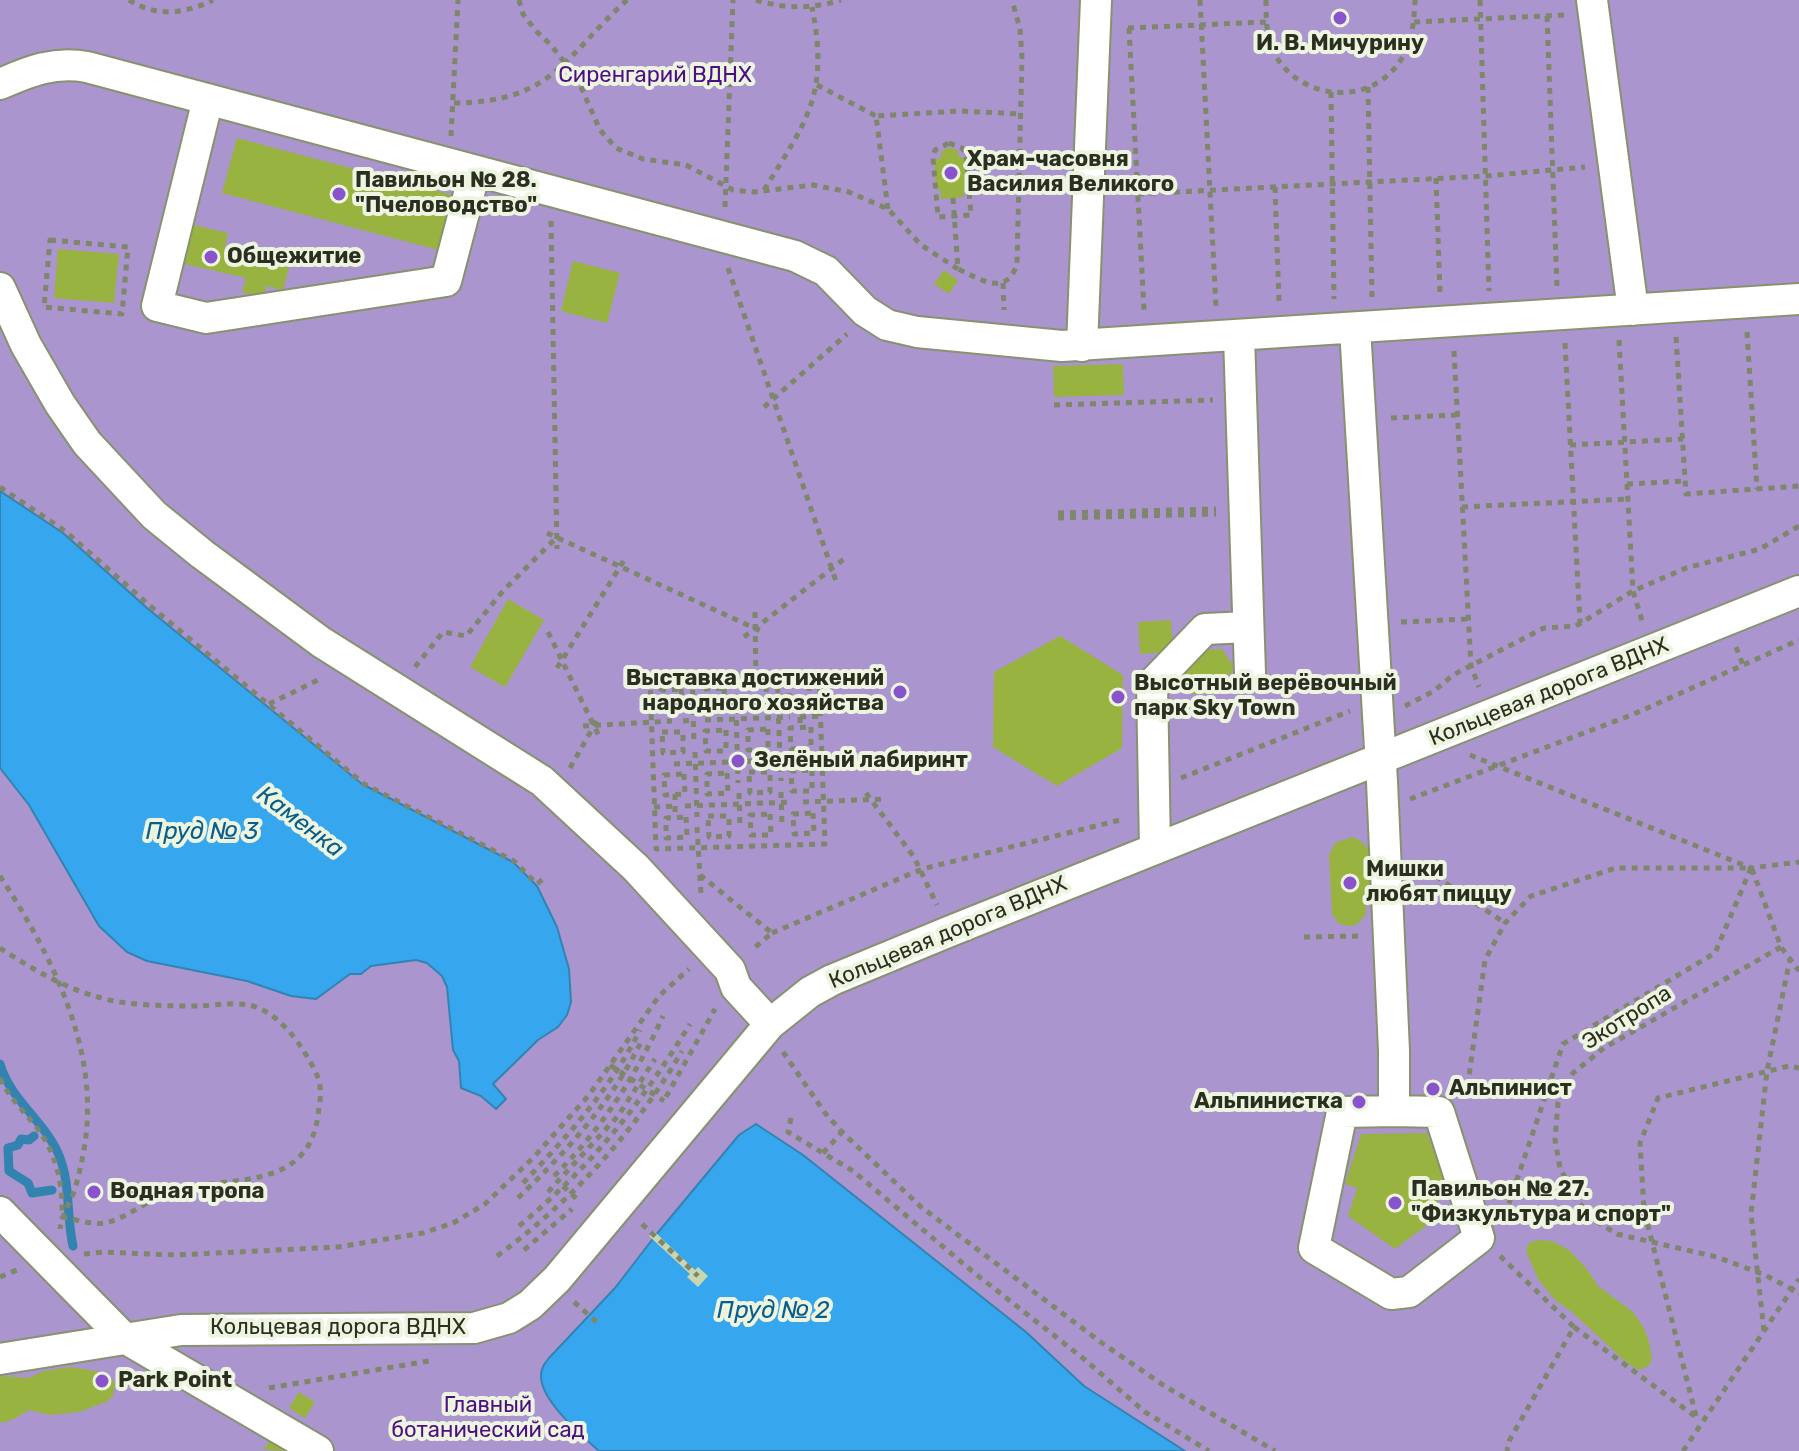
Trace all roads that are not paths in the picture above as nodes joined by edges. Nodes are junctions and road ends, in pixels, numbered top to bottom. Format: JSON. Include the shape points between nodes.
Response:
{"nodes":[{"id":1,"x":1593,"y":6,"type":"edge"},
{"id":2,"x":1095,"y":14,"type":"edge"},
{"id":3,"x":0,"y":84,"type":"edge"},
{"id":4,"x":208,"y":99,"type":"junction"},
{"id":5,"x":462,"y":168,"type":"junction"},
{"id":6,"x":0,"y":288,"type":"edge"},
{"id":7,"x":1799,"y":299,"type":"edge"},
{"id":8,"x":1625,"y":310,"type":"junction"},
{"id":9,"x":1354,"y":328,"type":"junction"},
{"id":10,"x":1229,"y":336,"type":"junction"},
{"id":11,"x":1082,"y":346,"type":"junction"},
{"id":12,"x":1799,"y":591,"type":"edge"},
{"id":13,"x":1248,"y":627,"type":"junction"},
{"id":14,"x":1250,"y":673,"type":"dead end"},
{"id":15,"x":1380,"y":760,"type":"junction"},
{"id":16,"x":1155,"y":848,"type":"junction"},
{"id":17,"x":768,"y":1026,"type":"junction"},
{"id":18,"x":1394,"y":1111,"type":"junction"},
{"id":19,"x":0,"y":1212,"type":"edge"},
{"id":20,"x":123,"y":1337,"type":"junction"},
{"id":21,"x":0,"y":1359,"type":"edge"},
{"id":22,"x":318,"y":1451,"type":"edge"}],
"edges":[{"from":1,"to":8,"type":"street","via":[[1614,164]]},
{"from":2,"to":11,"type":"street"},
{"from":3,"to":4,"type":"street","via":[[42,67],[73,64]]},
{"from":4,"to":5,"type":"street"},
{"from":4,"to":5,"type":"street","via":[[157,306],[206,318],[446,281]]},
{"from":5,"to":11,"type":"street","via":[[795,256],[826,271],[887,325]]},
{"from":6,"to":17,"type":"street","via":[[60,404],[87,443],[154,515],[321,642],[556,792],[636,868],[698,954],[730,970],[736,987]]},
{"from":7,"to":8,"type":"street"},
{"from":8,"to":9,"type":"street"},
{"from":9,"to":10,"type":"street"},
{"from":9,"to":15,"type":"street"},
{"from":10,"to":11,"type":"street"},
{"from":10,"to":13,"type":"street","via":[[1242,399]]},
{"from":12,"to":15,"type":"street","name":"Кольцевая дорога ВДНХ"},
{"from":13,"to":14,"type":"street"},
{"from":13,"to":16,"type":"street","via":[[1205,629],[1152,684]]},
{"from":15,"to":16,"type":"street","name":"Кольцевая дорога ВДНХ"},
{"from":15,"to":18,"type":"street"},
{"from":16,"to":17,"type":"street","name":"Кольцевая дорога ВДНХ","via":[[832,980]]},
{"from":17,"to":20,"type":"street","name":"Кольцевая дорога ВДНХ","via":[[557,1279],[509,1318],[462,1329],[234,1328]]},
{"from":18,"to":18,"type":"street","via":[[1342,1112],[1314,1248],[1391,1294],[1409,1292],[1479,1238],[1439,1112]]},
{"from":19,"to":20,"type":"street"},
{"from":20,"to":21,"type":"street","name":"Кольцевая дорога ВДНХ"},
{"from":20,"to":22,"type":"street"}]}
